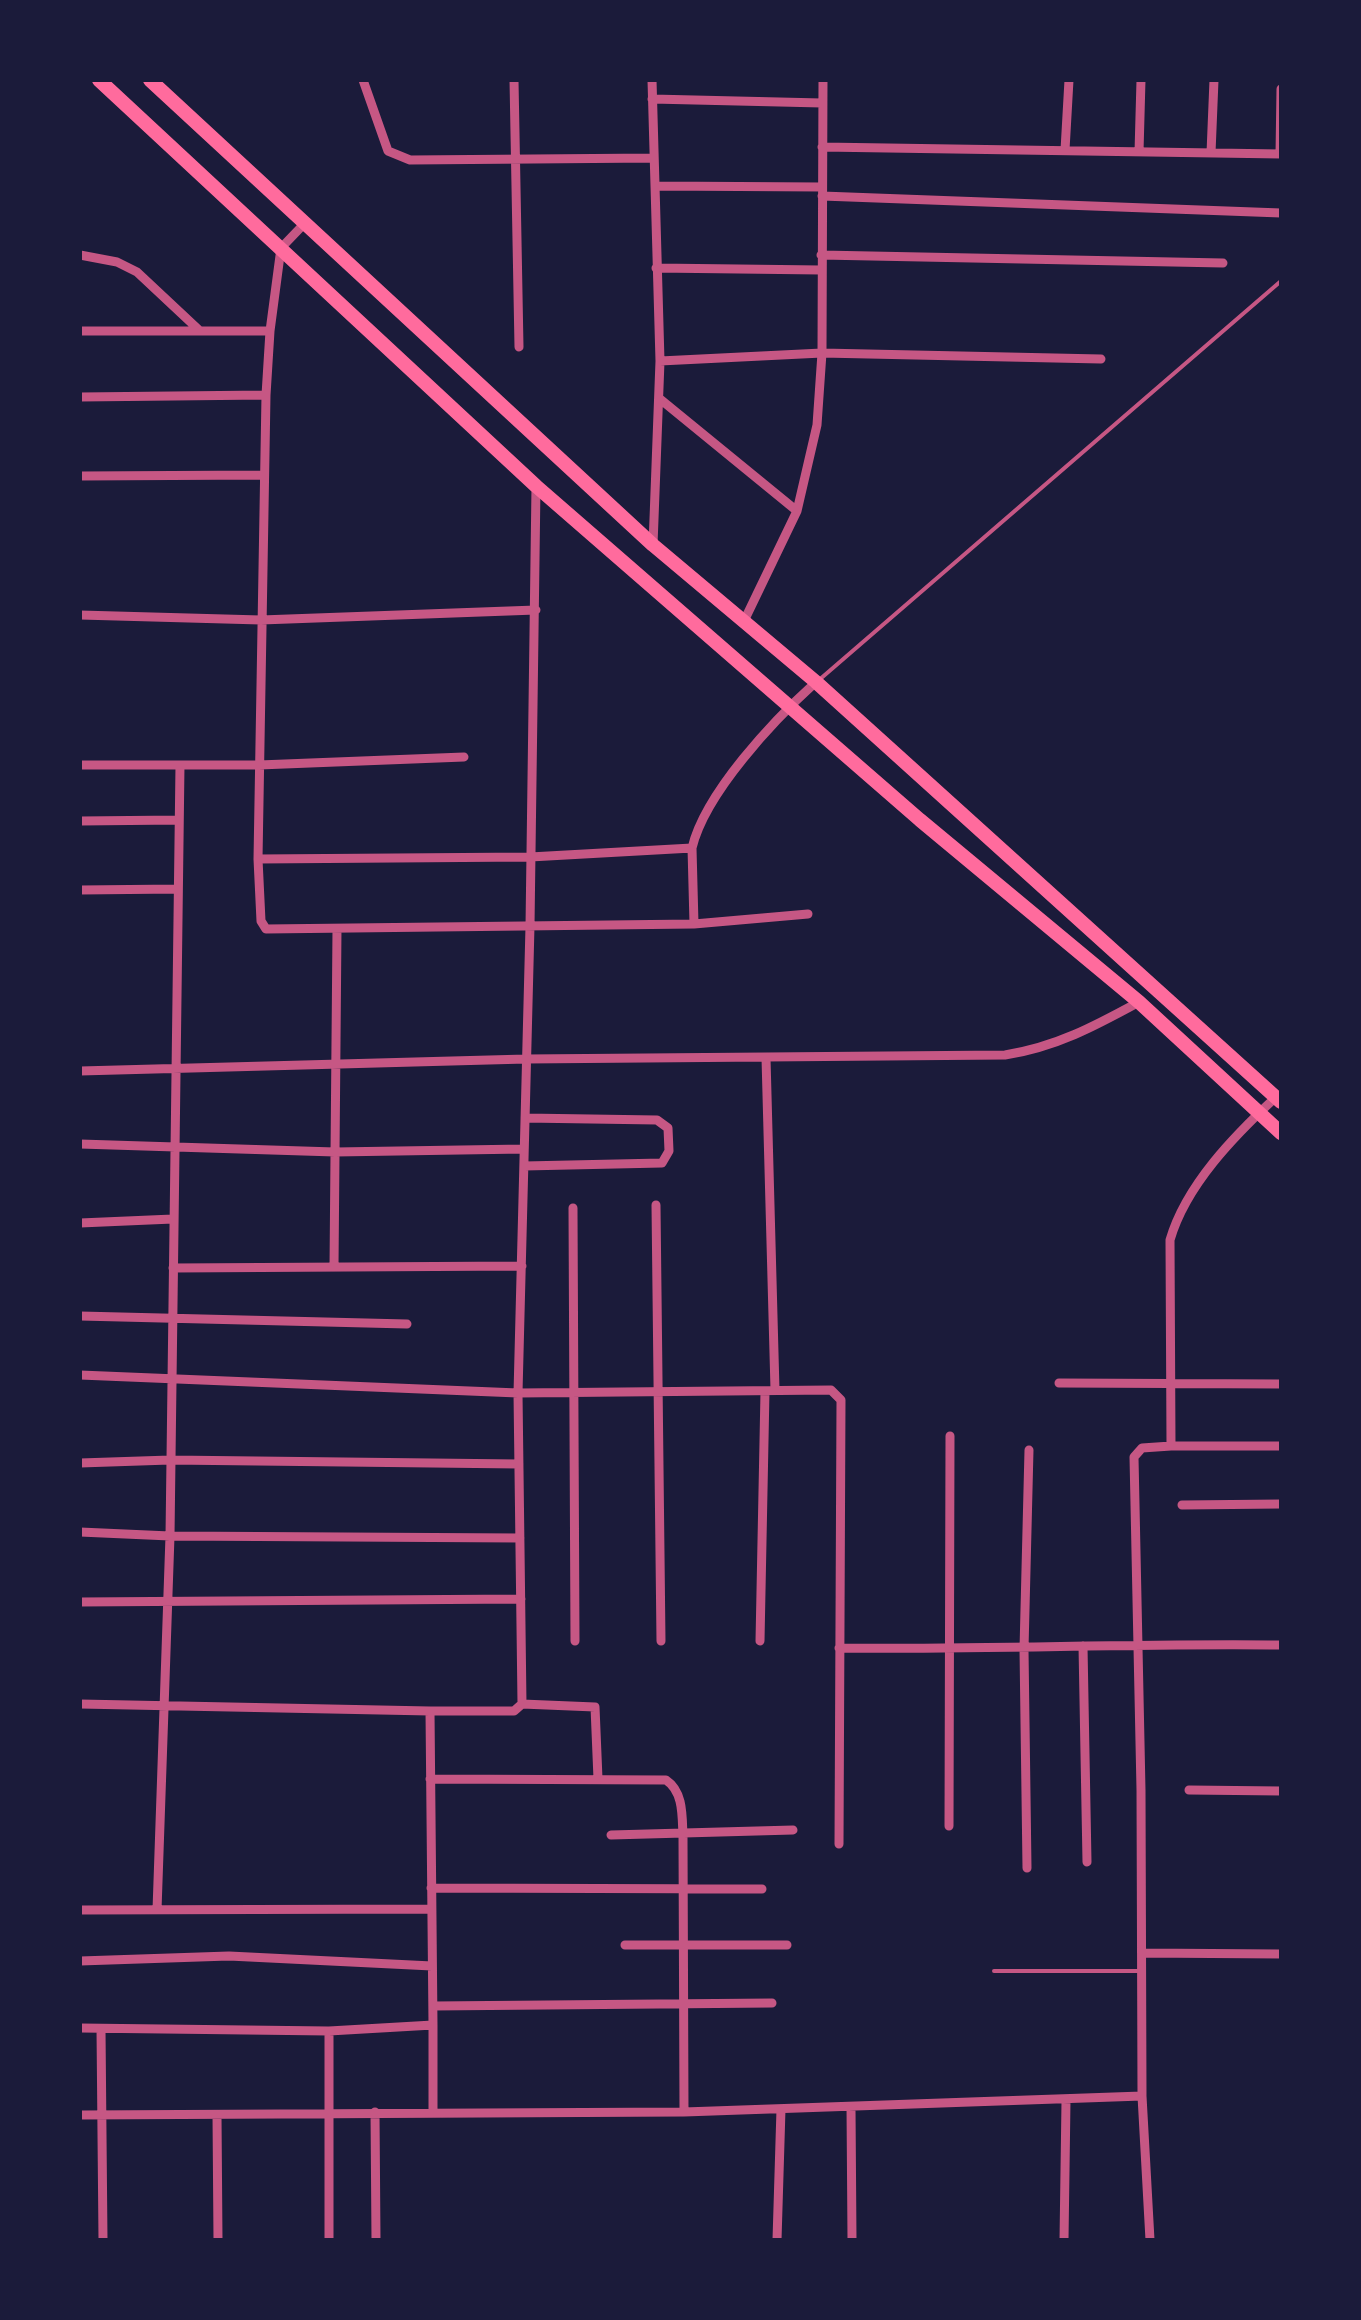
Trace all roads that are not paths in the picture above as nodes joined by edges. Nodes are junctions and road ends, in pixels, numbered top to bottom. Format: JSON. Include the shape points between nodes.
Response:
{"nodes":[{"id":1,"x":99,"y":80,"type":"edge"},
{"id":2,"x":150,"y":80,"type":"edge"},
{"id":3,"x":363,"y":80,"type":"edge"},
{"id":4,"x":514,"y":80,"type":"edge"},
{"id":5,"x":652,"y":80,"type":"edge"},
{"id":6,"x":823,"y":80,"type":"edge"},
{"id":7,"x":1068,"y":80,"type":"edge"},
{"id":8,"x":1141,"y":80,"type":"edge"},
{"id":9,"x":1214,"y":80,"type":"edge"},
{"id":10,"x":1281,"y":90,"type":"edge"},
{"id":11,"x":652,"y":99,"type":"junction"},
{"id":12,"x":822,"y":103,"type":"junction"},
{"id":13,"x":822,"y":147,"type":"junction"},
{"id":14,"x":1065,"y":150,"type":"junction"},
{"id":15,"x":1139,"y":152,"type":"junction"},
{"id":16,"x":1211,"y":153,"type":"junction"},
{"id":17,"x":1281,"y":154,"type":"edge"},
{"id":18,"x":514,"y":158,"type":"junction"},
{"id":19,"x":654,"y":158,"type":"junction"},
{"id":20,"x":655,"y":186,"type":"junction"},
{"id":21,"x":822,"y":191,"type":"junction"},
{"id":22,"x":1281,"y":213,"type":"edge"},
{"id":23,"x":305,"y":223,"type":"junction"},
{"id":24,"x":280,"y":248,"type":"junction"},
{"id":25,"x":80,"y":255,"type":"edge"},
{"id":26,"x":821,"y":255,"type":"junction"},
{"id":27,"x":1223,"y":263,"type":"dead end"},
{"id":28,"x":656,"y":268,"type":"junction"},
{"id":29,"x":821,"y":270,"type":"junction"},
{"id":30,"x":1281,"y":281,"type":"edge"},
{"id":31,"x":80,"y":331,"type":"edge"},
{"id":32,"x":200,"y":331,"type":"junction"},
{"id":33,"x":270,"y":331,"type":"junction"},
{"id":34,"x":518,"y":347,"type":"dead end"},
{"id":35,"x":822,"y":353,"type":"junction"},
{"id":36,"x":1101,"y":359,"type":"dead end"},
{"id":37,"x":660,"y":361,"type":"junction"},
{"id":38,"x":266,"y":395,"type":"junction"},
{"id":39,"x":80,"y":397,"type":"edge"},
{"id":40,"x":660,"y":399,"type":"junction"},
{"id":41,"x":264,"y":475,"type":"junction"},
{"id":42,"x":80,"y":476,"type":"edge"},
{"id":43,"x":536,"y":486,"type":"junction"},
{"id":44,"x":797,"y":512,"type":"junction"},
{"id":45,"x":653,"y":545,"type":"junction"},
{"id":46,"x":536,"y":610,"type":"junction"},
{"id":47,"x":80,"y":615,"type":"edge"},
{"id":48,"x":745,"y":619,"type":"junction"},
{"id":49,"x":261,"y":620,"type":"junction"},
{"id":50,"x":816,"y":682,"type":"junction"},
{"id":51,"x":790,"y":706,"type":"junction"},
{"id":52,"x":464,"y":758,"type":"dead end"},
{"id":53,"x":80,"y":765,"type":"edge"},
{"id":54,"x":180,"y":765,"type":"junction"},
{"id":55,"x":259,"y":765,"type":"junction"},
{"id":56,"x":80,"y":820,"type":"edge"},
{"id":57,"x":179,"y":820,"type":"junction"},
{"id":58,"x":692,"y":848,"type":"junction"},
{"id":59,"x":530,"y":856,"type":"junction"},
{"id":60,"x":258,"y":859,"type":"junction"},
{"id":61,"x":80,"y":890,"type":"edge"},
{"id":62,"x":178,"y":890,"type":"junction"},
{"id":63,"x":808,"y":914,"type":"dead end"},
{"id":64,"x":694,"y":924,"type":"junction"},
{"id":65,"x":530,"y":926,"type":"junction"},
{"id":66,"x":337,"y":929,"type":"junction"},
{"id":67,"x":1139,"y":1002,"type":"junction"},
{"id":68,"x":766,"y":1058,"type":"junction"},
{"id":69,"x":526,"y":1059,"type":"junction"},
{"id":70,"x":336,"y":1063,"type":"junction"},
{"id":71,"x":176,"y":1066,"type":"junction"},
{"id":72,"x":80,"y":1071,"type":"edge"},
{"id":73,"x":1278,"y":1100,"type":"edge"},
{"id":74,"x":1259,"y":1113,"type":"junction"},
{"id":75,"x":525,"y":1118,"type":"junction"},
{"id":76,"x":1281,"y":1133,"type":"edge"},
{"id":77,"x":80,"y":1144,"type":"edge"},
{"id":78,"x":175,"y":1146,"type":"junction"},
{"id":79,"x":524,"y":1149,"type":"junction"},
{"id":80,"x":335,"y":1152,"type":"junction"},
{"id":81,"x":524,"y":1166,"type":"junction"},
{"id":82,"x":656,"y":1206,"type":"dead end"},
{"id":83,"x":572,"y":1208,"type":"dead end"},
{"id":84,"x":174,"y":1219,"type":"junction"},
{"id":85,"x":80,"y":1224,"type":"edge"},
{"id":86,"x":522,"y":1266,"type":"junction"},
{"id":87,"x":334,"y":1267,"type":"junction"},
{"id":88,"x":173,"y":1268,"type":"junction"},
{"id":89,"x":80,"y":1316,"type":"edge"},
{"id":90,"x":172,"y":1319,"type":"junction"},
{"id":91,"x":407,"y":1324,"type":"dead end"},
{"id":92,"x":80,"y":1375,"type":"edge"},
{"id":93,"x":172,"y":1378,"type":"junction"},
{"id":94,"x":1059,"y":1383,"type":"dead end"},
{"id":95,"x":1171,"y":1384,"type":"junction"},
{"id":96,"x":1281,"y":1384,"type":"edge"},
{"id":97,"x":770,"y":1390,"type":"junction"},
{"id":98,"x":575,"y":1392,"type":"junction"},
{"id":99,"x":656,"y":1392,"type":"junction"},
{"id":100,"x":518,"y":1393,"type":"junction"},
{"id":101,"x":950,"y":1436,"type":"dead end"},
{"id":102,"x":1172,"y":1446,"type":"junction"},
{"id":103,"x":1281,"y":1446,"type":"edge"},
{"id":104,"x":1029,"y":1450,"type":"dead end"},
{"id":105,"x":170,"y":1460,"type":"junction"},
{"id":106,"x":80,"y":1463,"type":"edge"},
{"id":107,"x":519,"y":1464,"type":"junction"},
{"id":108,"x":1281,"y":1504,"type":"edge"},
{"id":109,"x":1182,"y":1505,"type":"dead end"},
{"id":110,"x":80,"y":1532,"type":"edge"},
{"id":111,"x":170,"y":1536,"type":"junction"},
{"id":112,"x":520,"y":1538,"type":"junction"},
{"id":113,"x":521,"y":1599,"type":"junction"},
{"id":114,"x":80,"y":1602,"type":"edge"},
{"id":115,"x":168,"y":1602,"type":"junction"},
{"id":116,"x":575,"y":1641,"type":"dead end"},
{"id":117,"x":661,"y":1641,"type":"dead end"},
{"id":118,"x":760,"y":1641,"type":"dead end"},
{"id":119,"x":1139,"y":1643,"type":"junction"},
{"id":120,"x":1082,"y":1646,"type":"junction"},
{"id":121,"x":1281,"y":1646,"type":"edge"},
{"id":122,"x":839,"y":1648,"type":"junction"},
{"id":123,"x":1024,"y":1648,"type":"junction"},
{"id":124,"x":951,"y":1649,"type":"junction"},
{"id":125,"x":80,"y":1704,"type":"edge"},
{"id":126,"x":522,"y":1704,"type":"junction"},
{"id":127,"x":165,"y":1708,"type":"junction"},
{"id":128,"x":430,"y":1711,"type":"junction"},
{"id":129,"x":430,"y":1779,"type":"junction"},
{"id":130,"x":598,"y":1779,"type":"junction"},
{"id":131,"x":1189,"y":1790,"type":"dead end"},
{"id":132,"x":1281,"y":1791,"type":"edge"},
{"id":133,"x":948,"y":1826,"type":"dead end"},
{"id":134,"x":792,"y":1830,"type":"dead end"},
{"id":135,"x":683,"y":1833,"type":"junction"},
{"id":136,"x":611,"y":1835,"type":"dead end"},
{"id":137,"x":839,"y":1844,"type":"dead end"},
{"id":138,"x":1087,"y":1862,"type":"dead end"},
{"id":139,"x":1027,"y":1868,"type":"dead end"},
{"id":140,"x":432,"y":1888,"type":"junction"},
{"id":141,"x":684,"y":1888,"type":"junction"},
{"id":142,"x":762,"y":1890,"type":"dead end"},
{"id":143,"x":432,"y":1908,"type":"junction"},
{"id":144,"x":80,"y":1910,"type":"edge"},
{"id":145,"x":156,"y":1910,"type":"junction"},
{"id":146,"x":625,"y":1945,"type":"dead end"},
{"id":147,"x":787,"y":1945,"type":"dead end"},
{"id":148,"x":685,"y":1947,"type":"junction"},
{"id":149,"x":1142,"y":1953,"type":"junction"},
{"id":150,"x":1281,"y":1954,"type":"edge"},
{"id":151,"x":80,"y":1960,"type":"edge"},
{"id":152,"x":432,"y":1966,"type":"junction"},
{"id":153,"x":994,"y":1971,"type":"dead end"},
{"id":154,"x":1142,"y":1971,"type":"junction"},
{"id":155,"x":772,"y":2003,"type":"dead end"},
{"id":156,"x":432,"y":2006,"type":"junction"},
{"id":157,"x":686,"y":2006,"type":"junction"},
{"id":158,"x":433,"y":2025,"type":"junction"},
{"id":159,"x":80,"y":2028,"type":"edge"},
{"id":160,"x":101,"y":2028,"type":"junction"},
{"id":161,"x":328,"y":2031,"type":"junction"},
{"id":162,"x":1142,"y":2096,"type":"junction"},
{"id":163,"x":1066,"y":2100,"type":"junction"},
{"id":164,"x":852,"y":2107,"type":"junction"},
{"id":165,"x":780,"y":2109,"type":"junction"},
{"id":166,"x":329,"y":2112,"type":"junction"},
{"id":167,"x":376,"y":2112,"type":"junction"},
{"id":168,"x":433,"y":2112,"type":"junction"},
{"id":169,"x":684,"y":2112,"type":"junction"},
{"id":170,"x":80,"y":2115,"type":"edge"},
{"id":171,"x":217,"y":2115,"type":"junction"},
{"id":172,"x":103,"y":2116,"type":"junction"},
{"id":173,"x":103,"y":2240,"type":"edge"},
{"id":174,"x":218,"y":2240,"type":"edge"},
{"id":175,"x":329,"y":2240,"type":"edge"},
{"id":176,"x":376,"y":2240,"type":"edge"},
{"id":177,"x":777,"y":2240,"type":"edge"},
{"id":178,"x":852,"y":2240,"type":"edge"},
{"id":179,"x":1064,"y":2240,"type":"edge"},
{"id":180,"x":1150,"y":2240,"type":"edge"}],
"edges":[{"from":1,"to":24,"type":"main road"},
{"from":2,"to":23,"type":"main road"},
{"from":3,"to":18,"type":"street","via":[[388,152],[396,157]]},
{"from":4,"to":18,"type":"street"},
{"from":5,"to":11,"type":"street"},
{"from":6,"to":12,"type":"street"},
{"from":7,"to":14,"type":"street"},
{"from":8,"to":15,"type":"street"},
{"from":9,"to":16,"type":"street"},
{"from":10,"to":17,"type":"street"},
{"from":11,"to":12,"type":"street"},
{"from":11,"to":19,"type":"street"},
{"from":12,"to":13,"type":"street"},
{"from":13,"to":14,"type":"street"},
{"from":13,"to":21,"type":"street"},
{"from":14,"to":15,"type":"street"},
{"from":15,"to":16,"type":"street"},
{"from":16,"to":17,"type":"street"},
{"from":18,"to":19,"type":"street"},
{"from":18,"to":34,"type":"street"},
{"from":19,"to":20,"type":"street"},
{"from":20,"to":21,"type":"street"},
{"from":20,"to":28,"type":"street"},
{"from":21,"to":22,"type":"street"},
{"from":21,"to":26,"type":"street"},
{"from":23,"to":24,"type":"street"},
{"from":23,"to":45,"type":"main road"},
{"from":24,"to":33,"type":"street"},
{"from":24,"to":43,"type":"main road"},
{"from":25,"to":32,"type":"street","via":[[136,272]]},
{"from":26,"to":27,"type":"street"},
{"from":26,"to":29,"type":"street"},
{"from":28,"to":29,"type":"street"},
{"from":28,"to":37,"type":"street"},
{"from":29,"to":35,"type":"street"},
{"from":30,"to":50,"type":"lane"},
{"from":31,"to":32,"type":"street"},
{"from":32,"to":33,"type":"street"},
{"from":33,"to":38,"type":"street"},
{"from":35,"to":36,"type":"street"},
{"from":35,"to":37,"type":"street"},
{"from":35,"to":44,"type":"street","via":[[817,426]]},
{"from":37,"to":40,"type":"street"},
{"from":38,"to":39,"type":"street"},
{"from":38,"to":41,"type":"street"},
{"from":40,"to":44,"type":"street"},
{"from":40,"to":45,"type":"street"},
{"from":41,"to":42,"type":"street"},
{"from":41,"to":49,"type":"street"},
{"from":43,"to":46,"type":"street"},
{"from":43,"to":51,"type":"main road"},
{"from":44,"to":48,"type":"street"},
{"from":45,"to":48,"type":"main road"},
{"from":46,"to":49,"type":"street"},
{"from":46,"to":59,"type":"street"},
{"from":47,"to":49,"type":"street"},
{"from":48,"to":50,"type":"main road"},
{"from":49,"to":55,"type":"street"},
{"from":50,"to":51,"type":"street"},
{"from":50,"to":73,"type":"main road"},
{"from":51,"to":58,"type":"street","via":[[706,809]]},
{"from":51,"to":67,"type":"main road"},
{"from":52,"to":55,"type":"street"},
{"from":53,"to":54,"type":"street"},
{"from":54,"to":55,"type":"street"},
{"from":54,"to":57,"type":"street"},
{"from":55,"to":60,"type":"street"},
{"from":56,"to":57,"type":"street"},
{"from":57,"to":62,"type":"street"},
{"from":58,"to":59,"type":"street"},
{"from":58,"to":64,"type":"street"},
{"from":59,"to":60,"type":"street"},
{"from":59,"to":65,"type":"street"},
{"from":60,"to":66,"type":"street","via":[[266,929]]},
{"from":61,"to":62,"type":"street"},
{"from":62,"to":71,"type":"street"},
{"from":63,"to":64,"type":"street"},
{"from":64,"to":65,"type":"street"},
{"from":65,"to":66,"type":"street"},
{"from":65,"to":69,"type":"street"},
{"from":66,"to":70,"type":"street"},
{"from":67,"to":68,"type":"street","via":[[1072,1038],[1006,1055]]},
{"from":67,"to":74,"type":"main road"},
{"from":68,"to":69,"type":"street"},
{"from":68,"to":97,"type":"street"},
{"from":69,"to":70,"type":"street"},
{"from":69,"to":75,"type":"street"},
{"from":70,"to":71,"type":"street"},
{"from":70,"to":80,"type":"street"},
{"from":71,"to":72,"type":"street"},
{"from":71,"to":78,"type":"street"},
{"from":73,"to":74,"type":"street"},
{"from":74,"to":76,"type":"main road"},
{"from":74,"to":95,"type":"street","via":[[1176,1220],[1170,1240]]},
{"from":75,"to":79,"type":"street"},
{"from":75,"to":81,"type":"street","via":[[657,1120],[668,1128],[669,1151],[662,1164]]},
{"from":77,"to":78,"type":"street"},
{"from":78,"to":80,"type":"street"},
{"from":78,"to":84,"type":"street"},
{"from":79,"to":80,"type":"street"},
{"from":79,"to":81,"type":"street"},
{"from":80,"to":87,"type":"street"},
{"from":81,"to":86,"type":"street"},
{"from":82,"to":99,"type":"street"},
{"from":83,"to":98,"type":"street"},
{"from":84,"to":85,"type":"street"},
{"from":84,"to":88,"type":"street"},
{"from":86,"to":87,"type":"street"},
{"from":86,"to":100,"type":"street"},
{"from":87,"to":88,"type":"street"},
{"from":88,"to":90,"type":"street"},
{"from":89,"to":90,"type":"street"},
{"from":90,"to":91,"type":"street"},
{"from":90,"to":93,"type":"street"},
{"from":92,"to":93,"type":"street"},
{"from":93,"to":100,"type":"street"},
{"from":93,"to":105,"type":"street"},
{"from":94,"to":95,"type":"street"},
{"from":95,"to":96,"type":"street"},
{"from":95,"to":102,"type":"street"},
{"from":97,"to":99,"type":"street"},
{"from":97,"to":118,"type":"street"},
{"from":97,"to":122,"type":"street","via":[[831,1390],[841,1400]]},
{"from":98,"to":99,"type":"street"},
{"from":98,"to":100,"type":"street"},
{"from":98,"to":116,"type":"street"},
{"from":99,"to":117,"type":"street"},
{"from":100,"to":107,"type":"street"},
{"from":101,"to":124,"type":"street"},
{"from":102,"to":103,"type":"street"},
{"from":102,"to":119,"type":"street","via":[[1142,1448],[1134,1457]]},
{"from":104,"to":123,"type":"street"},
{"from":105,"to":106,"type":"street"},
{"from":105,"to":107,"type":"street"},
{"from":105,"to":111,"type":"street"},
{"from":107,"to":112,"type":"street"},
{"from":108,"to":109,"type":"street"},
{"from":110,"to":111,"type":"street"},
{"from":111,"to":112,"type":"street"},
{"from":111,"to":115,"type":"street"},
{"from":112,"to":113,"type":"street"},
{"from":113,"to":115,"type":"street"},
{"from":113,"to":126,"type":"street"},
{"from":114,"to":115,"type":"street"},
{"from":115,"to":127,"type":"street"},
{"from":119,"to":120,"type":"street"},
{"from":119,"to":121,"type":"street"},
{"from":119,"to":149,"type":"street"},
{"from":120,"to":123,"type":"street"},
{"from":120,"to":138,"type":"street"},
{"from":122,"to":124,"type":"street"},
{"from":122,"to":137,"type":"street"},
{"from":123,"to":124,"type":"street"},
{"from":123,"to":139,"type":"street"},
{"from":124,"to":133,"type":"street"},
{"from":125,"to":127,"type":"street"},
{"from":126,"to":128,"type":"street","via":[[514,1711]]},
{"from":126,"to":130,"type":"street","via":[[595,1708]]},
{"from":127,"to":128,"type":"street"},
{"from":127,"to":145,"type":"street"},
{"from":128,"to":129,"type":"street"},
{"from":129,"to":130,"type":"street"},
{"from":129,"to":140,"type":"street"},
{"from":130,"to":135,"type":"street","via":[[666,1780],[679,1796]]},
{"from":131,"to":132,"type":"street"},
{"from":134,"to":135,"type":"street"},
{"from":135,"to":136,"type":"street"},
{"from":135,"to":141,"type":"street"},
{"from":140,"to":141,"type":"street"},
{"from":140,"to":143,"type":"street"},
{"from":141,"to":142,"type":"street"},
{"from":141,"to":148,"type":"street"},
{"from":143,"to":145,"type":"street"},
{"from":143,"to":152,"type":"street"},
{"from":144,"to":145,"type":"street"},
{"from":146,"to":148,"type":"street"},
{"from":147,"to":148,"type":"street"},
{"from":148,"to":157,"type":"street"},
{"from":149,"to":150,"type":"street"},
{"from":149,"to":154,"type":"street"},
{"from":151,"to":152,"type":"street","via":[[229,1956]]},
{"from":152,"to":156,"type":"street"},
{"from":153,"to":154,"type":"lane"},
{"from":154,"to":162,"type":"street"},
{"from":155,"to":157,"type":"street"},
{"from":156,"to":157,"type":"street"},
{"from":156,"to":158,"type":"street"},
{"from":157,"to":169,"type":"street"},
{"from":158,"to":161,"type":"street"},
{"from":158,"to":168,"type":"street"},
{"from":159,"to":160,"type":"street"},
{"from":160,"to":161,"type":"street"},
{"from":160,"to":172,"type":"street"},
{"from":161,"to":166,"type":"street"},
{"from":162,"to":163,"type":"street"},
{"from":162,"to":180,"type":"street"},
{"from":163,"to":164,"type":"street"},
{"from":163,"to":179,"type":"street"},
{"from":164,"to":165,"type":"street"},
{"from":164,"to":178,"type":"street"},
{"from":165,"to":169,"type":"street"},
{"from":165,"to":177,"type":"street"},
{"from":166,"to":167,"type":"street"},
{"from":166,"to":171,"type":"street"},
{"from":166,"to":175,"type":"street"},
{"from":167,"to":168,"type":"street"},
{"from":167,"to":176,"type":"street"},
{"from":168,"to":169,"type":"street"},
{"from":170,"to":172,"type":"street"},
{"from":171,"to":172,"type":"street"},
{"from":171,"to":174,"type":"street"},
{"from":172,"to":173,"type":"street"}]}
